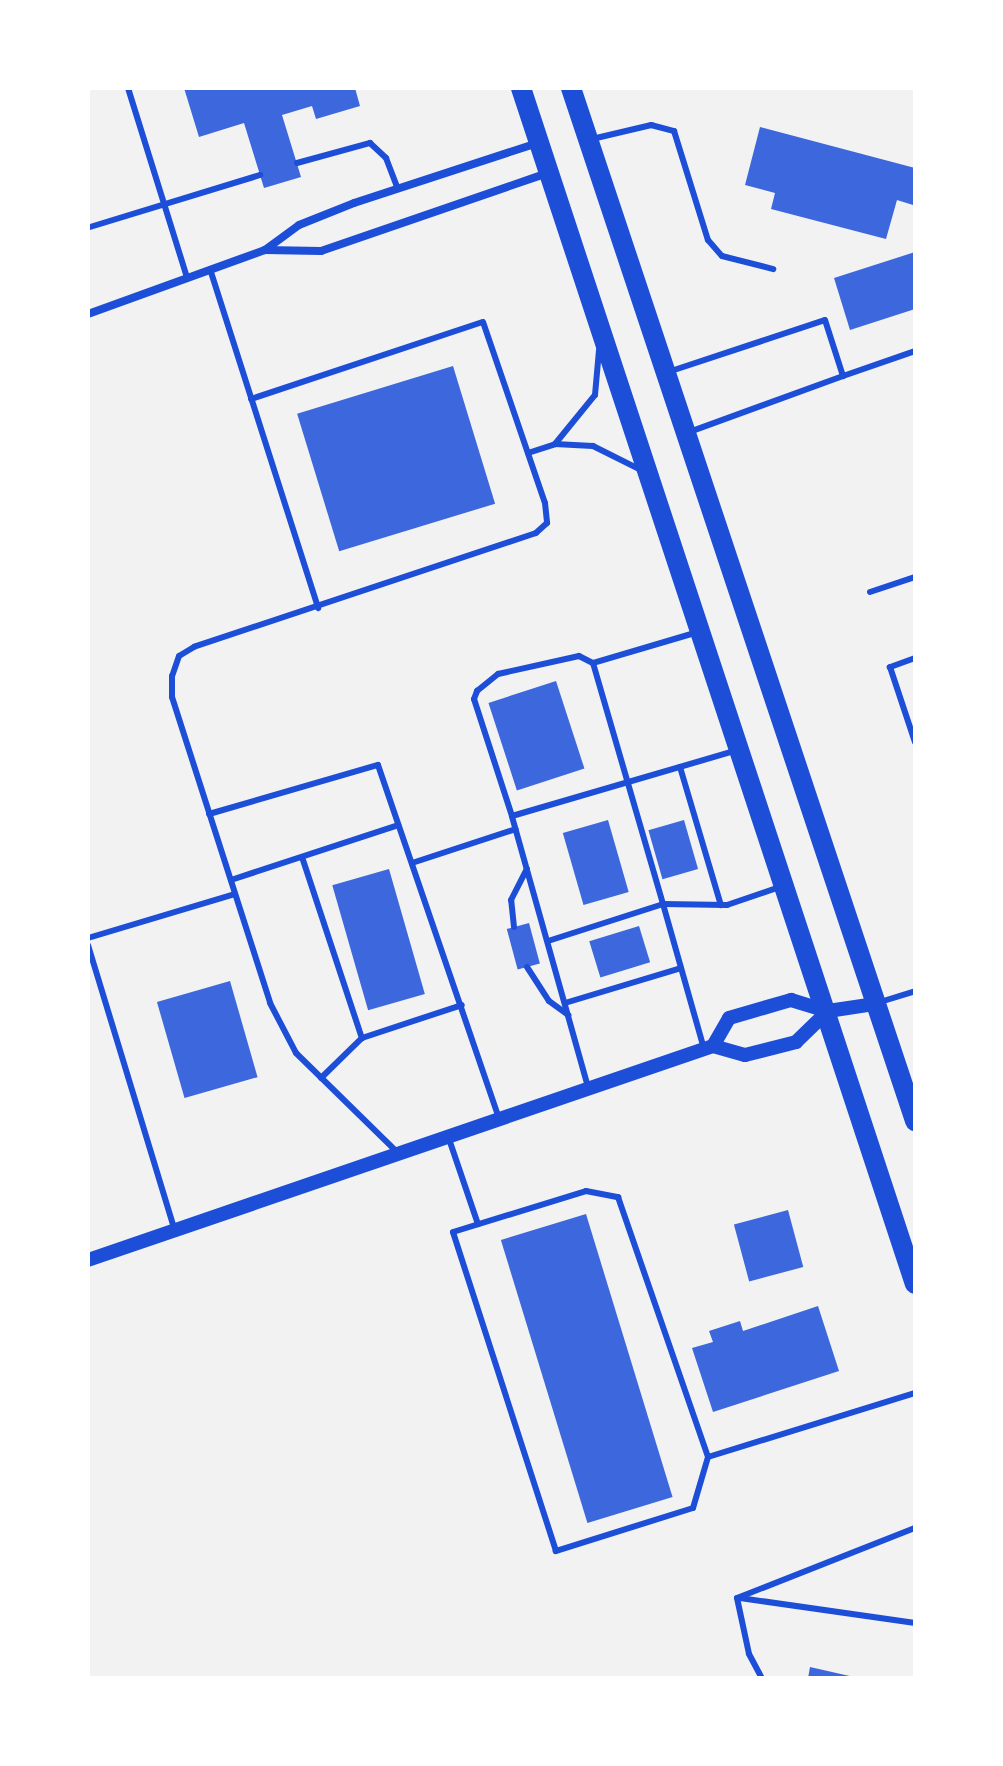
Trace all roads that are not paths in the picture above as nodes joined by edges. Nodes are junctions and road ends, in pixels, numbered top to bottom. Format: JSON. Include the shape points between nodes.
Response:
{"nodes":[{"id":1,"x":128,"y":88,"type":"edge"},
{"id":2,"x":521,"y":88,"type":"edge"},
{"id":3,"x":571,"y":88,"type":"edge"},
{"id":4,"x":588,"y":140,"type":"junction"},
{"id":5,"x":539,"y":142,"type":"junction"},
{"id":6,"x":297,"y":163,"type":"dead end"},
{"id":7,"x":549,"y":173,"type":"junction"},
{"id":8,"x":260,"y":175,"type":"dead end"},
{"id":9,"x":398,"y":189,"type":"junction"},
{"id":10,"x":165,"y":205,"type":"junction"},
{"id":11,"x":89,"y":225,"type":"edge"},
{"id":12,"x":265,"y":250,"type":"junction"},
{"id":13,"x":210,"y":269,"type":"junction"},
{"id":14,"x":773,"y":269,"type":"dead end"},
{"id":15,"x":187,"y":277,"type":"junction"},
{"id":16,"x":88,"y":314,"type":"edge"},
{"id":17,"x":597,"y":320,"type":"junction"},
{"id":18,"x":915,"y":351,"type":"edge"},
{"id":19,"x":665,"y":373,"type":"junction"},
{"id":20,"x":843,"y":376,"type":"junction"},
{"id":21,"x":251,"y":399,"type":"junction"},
{"id":22,"x":685,"y":433,"type":"junction"},
{"id":23,"x":555,"y":444,"type":"junction"},
{"id":24,"x":528,"y":453,"type":"junction"},
{"id":25,"x":649,"y":476,"type":"junction"},
{"id":26,"x":915,"y":577,"type":"edge"},
{"id":27,"x":870,"y":592,"type":"dead end"},
{"id":28,"x":318,"y":608,"type":"junction"},
{"id":29,"x":701,"y":631,"type":"junction"},
{"id":30,"x":915,"y":658,"type":"edge"},
{"id":31,"x":593,"y":663,"type":"junction"},
{"id":32,"x":915,"y":742,"type":"edge"},
{"id":33,"x":740,"y":749,"type":"junction"},
{"id":34,"x":680,"y":767,"type":"junction"},
{"id":35,"x":626,"y":781,"type":"junction"},
{"id":36,"x":209,"y":814,"type":"junction"},
{"id":37,"x":512,"y":816,"type":"junction"},
{"id":38,"x":398,"y":825,"type":"junction"},
{"id":39,"x":516,"y":829,"type":"junction"},
{"id":40,"x":302,"y":857,"type":"junction"},
{"id":41,"x":412,"y":863,"type":"junction"},
{"id":42,"x":527,"y":869,"type":"junction"},
{"id":43,"x":231,"y":880,"type":"junction"},
{"id":44,"x":784,"y":886,"type":"junction"},
{"id":45,"x":235,"y":894,"type":"junction"},
{"id":46,"x":663,"y":904,"type":"junction"},
{"id":47,"x":721,"y":905,"type":"junction"},
{"id":48,"x":514,"y":927,"type":"dead end"},
{"id":49,"x":88,"y":938,"type":"edge"},
{"id":50,"x":548,"y":941,"type":"junction"},
{"id":51,"x":88,"y":945,"type":"edge"},
{"id":52,"x":527,"y":967,"type":"dead end"},
{"id":53,"x":681,"y":968,"type":"junction"},
{"id":54,"x":915,"y":991,"type":"edge"},
{"id":55,"x":565,"y":1003,"type":"junction"},
{"id":56,"x":875,"y":1004,"type":"junction"},
{"id":57,"x":462,"y":1005,"type":"junction"},
{"id":58,"x":828,"y":1011,"type":"junction"},
{"id":59,"x":568,"y":1015,"type":"junction"},
{"id":60,"x":362,"y":1038,"type":"junction"},
{"id":61,"x":709,"y":1048,"type":"junction"},
{"id":62,"x":321,"y":1078,"type":"junction"},
{"id":63,"x":589,"y":1090,"type":"junction"},
{"id":64,"x":499,"y":1121,"type":"junction"},
{"id":65,"x":915,"y":1121,"type":"edge"},
{"id":66,"x":449,"y":1139,"type":"junction"},
{"id":67,"x":401,"y":1156,"type":"junction"},
{"id":68,"x":478,"y":1224,"type":"junction"},
{"id":69,"x":175,"y":1232,"type":"junction"},
{"id":70,"x":88,"y":1260,"type":"edge"},
{"id":71,"x":915,"y":1284,"type":"edge"},
{"id":72,"x":915,"y":1393,"type":"edge"},
{"id":73,"x":708,"y":1457,"type":"junction"},
{"id":74,"x":915,"y":1528,"type":"edge"},
{"id":75,"x":737,"y":1598,"type":"junction"},
{"id":76,"x":915,"y":1623,"type":"edge"},
{"id":77,"x":762,"y":1678,"type":"edge"}],
"edges":[{"from":1,"to":10,"type":"lane"},
{"from":2,"to":5,"type":"main road"},
{"from":3,"to":4,"type":"main road"},
{"from":4,"to":14,"type":"lane","via":[[651,125],[674,131],[708,240],[722,256]]},
{"from":4,"to":19,"type":"main road"},
{"from":5,"to":7,"type":"main road"},
{"from":5,"to":9,"type":"street"},
{"from":6,"to":9,"type":"lane","via":[[370,143],[386,158]]},
{"from":7,"to":12,"type":"street","via":[[321,251]]},
{"from":7,"to":17,"type":"main road"},
{"from":8,"to":10,"type":"lane"},
{"from":9,"to":12,"type":"street","via":[[299,225]]},
{"from":10,"to":11,"type":"lane"},
{"from":10,"to":15,"type":"lane"},
{"from":12,"to":13,"type":"street"},
{"from":13,"to":15,"type":"street"},
{"from":13,"to":21,"type":"lane"},
{"from":15,"to":16,"type":"street"},
{"from":17,"to":23,"type":"lane","via":[[595,395]]},
{"from":17,"to":25,"type":"main road"},
{"from":18,"to":20,"type":"lane"},
{"from":19,"to":20,"type":"lane","via":[[825,320]]},
{"from":19,"to":22,"type":"main road"},
{"from":20,"to":22,"type":"lane"},
{"from":21,"to":24,"type":"lane","via":[[483,322]]},
{"from":21,"to":28,"type":"lane"},
{"from":22,"to":56,"type":"main road"},
{"from":23,"to":24,"type":"lane"},
{"from":23,"to":25,"type":"lane","via":[[593,446]]},
{"from":24,"to":28,"type":"lane","via":[[547,523],[536,533]]},
{"from":25,"to":29,"type":"main road"},
{"from":26,"to":27,"type":"lane"},
{"from":28,"to":36,"type":"lane","via":[[179,656],[172,697]]},
{"from":29,"to":31,"type":"lane"},
{"from":29,"to":33,"type":"main road"},
{"from":30,"to":32,"type":"lane","via":[[890,667]]},
{"from":31,"to":35,"type":"lane"},
{"from":31,"to":37,"type":"lane","via":[[579,656],[498,674],[477,691],[474,699]]},
{"from":33,"to":34,"type":"lane"},
{"from":33,"to":44,"type":"main road"},
{"from":34,"to":35,"type":"lane"},
{"from":34,"to":47,"type":"lane"},
{"from":35,"to":37,"type":"lane"},
{"from":35,"to":46,"type":"lane"},
{"from":36,"to":38,"type":"lane","via":[[378,765]]},
{"from":36,"to":43,"type":"lane"},
{"from":37,"to":39,"type":"lane"},
{"from":38,"to":40,"type":"lane"},
{"from":38,"to":41,"type":"lane"},
{"from":39,"to":41,"type":"lane"},
{"from":39,"to":42,"type":"lane"},
{"from":40,"to":43,"type":"lane"},
{"from":40,"to":60,"type":"lane"},
{"from":41,"to":57,"type":"lane"},
{"from":42,"to":48,"type":"lane","via":[[511,900]]},
{"from":42,"to":50,"type":"lane"},
{"from":43,"to":45,"type":"lane"},
{"from":44,"to":47,"type":"lane"},
{"from":44,"to":58,"type":"main road"},
{"from":45,"to":49,"type":"lane"},
{"from":45,"to":62,"type":"lane","via":[[270,1003],[296,1053]]},
{"from":46,"to":47,"type":"lane"},
{"from":46,"to":50,"type":"lane"},
{"from":46,"to":53,"type":"lane"},
{"from":50,"to":55,"type":"lane"},
{"from":51,"to":69,"type":"lane"},
{"from":52,"to":59,"type":"lane","via":[[549,1001]]},
{"from":53,"to":55,"type":"lane"},
{"from":53,"to":61,"type":"lane"},
{"from":54,"to":56,"type":"lane"},
{"from":55,"to":59,"type":"lane"},
{"from":56,"to":58,"type":"street"},
{"from":56,"to":65,"type":"main road"},
{"from":57,"to":60,"type":"lane"},
{"from":57,"to":64,"type":"lane"},
{"from":58,"to":61,"type":"street","via":[[796,1042],[745,1055]]},
{"from":58,"to":61,"type":"street","via":[[791,1000],[729,1018]]},
{"from":58,"to":71,"type":"main road"},
{"from":59,"to":63,"type":"lane"},
{"from":60,"to":62,"type":"lane"},
{"from":61,"to":63,"type":"street"},
{"from":62,"to":67,"type":"lane"},
{"from":63,"to":64,"type":"street"},
{"from":64,"to":66,"type":"street"},
{"from":66,"to":67,"type":"street"},
{"from":66,"to":68,"type":"lane"},
{"from":67,"to":69,"type":"street"},
{"from":68,"to":73,"type":"lane","via":[[586,1191],[618,1197]]},
{"from":68,"to":73,"type":"lane","via":[[453,1232],[556,1551],[693,1508]]},
{"from":69,"to":70,"type":"street"},
{"from":72,"to":73,"type":"lane"},
{"from":74,"to":75,"type":"lane"},
{"from":75,"to":76,"type":"lane"},
{"from":75,"to":77,"type":"lane","via":[[749,1654]]}]}
